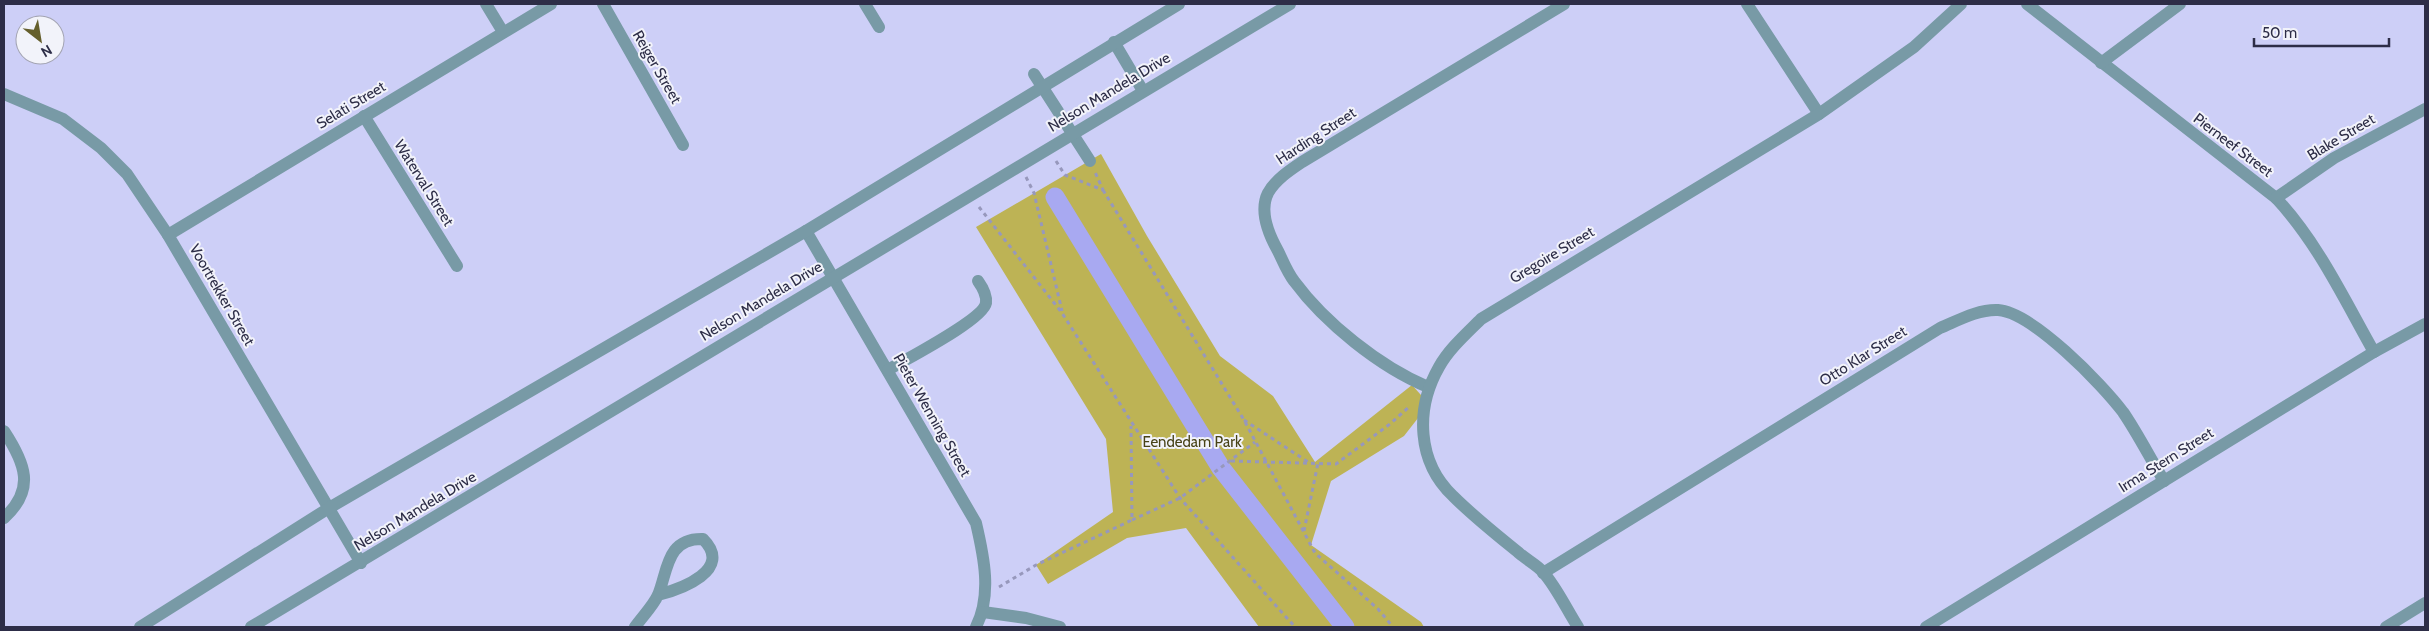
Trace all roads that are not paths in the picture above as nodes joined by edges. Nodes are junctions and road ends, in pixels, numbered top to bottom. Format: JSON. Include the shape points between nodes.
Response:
{"nodes":[{"id":1,"x":486,"y":4,"type":"edge"},
{"id":2,"x":551,"y":4,"type":"edge"},
{"id":3,"x":602,"y":4,"type":"edge"},
{"id":4,"x":865,"y":4,"type":"edge"},
{"id":5,"x":1179,"y":4,"type":"edge"},
{"id":6,"x":1290,"y":4,"type":"edge"},
{"id":7,"x":1564,"y":4,"type":"edge"},
{"id":8,"x":1747,"y":4,"type":"edge"},
{"id":9,"x":1961,"y":4,"type":"edge"},
{"id":10,"x":2027,"y":4,"type":"edge"},
{"id":11,"x":2180,"y":4,"type":"edge"},
{"id":12,"x":879,"y":27,"type":"dead end"},
{"id":13,"x":503,"y":32,"type":"junction"},
{"id":14,"x":1114,"y":42,"type":"junction"},
{"id":15,"x":2101,"y":63,"type":"junction"},
{"id":16,"x":1034,"y":74,"type":"dead end"},
{"id":17,"x":1042,"y":86,"type":"junction"},
{"id":18,"x":1143,"y":91,"type":"junction"},
{"id":19,"x":4,"y":94,"type":"edge"},
{"id":20,"x":2425,"y":109,"type":"edge"},
{"id":21,"x":1819,"y":114,"type":"junction"},
{"id":22,"x":364,"y":116,"type":"junction"},
{"id":23,"x":1072,"y":133,"type":"junction"},
{"id":24,"x":683,"y":146,"type":"dead end"},
{"id":25,"x":1090,"y":161,"type":"dead end"},
{"id":26,"x":2276,"y":198,"type":"junction"},
{"id":27,"x":806,"y":231,"type":"junction"},
{"id":28,"x":168,"y":235,"type":"junction"},
{"id":29,"x":457,"y":266,"type":"dead end"},
{"id":30,"x":832,"y":276,"type":"junction"},
{"id":31,"x":978,"y":282,"type":"dead end"},
{"id":32,"x":2425,"y":324,"type":"edge"},
{"id":33,"x":2374,"y":352,"type":"junction"},
{"id":34,"x":888,"y":370,"type":"junction"},
{"id":35,"x":1428,"y":387,"type":"junction"},
{"id":36,"x":4,"y":431,"type":"edge"},
{"id":37,"x":2164,"y":481,"type":"junction"},
{"id":38,"x":328,"y":508,"type":"junction"},
{"id":39,"x":4,"y":518,"type":"edge"},
{"id":40,"x":361,"y":563,"type":"junction"},
{"id":41,"x":1543,"y":573,"type":"junction"},
{"id":42,"x":658,"y":595,"type":"junction"},
{"id":43,"x":2425,"y":604,"type":"edge"},
{"id":44,"x":983,"y":612,"type":"junction"},
{"id":45,"x":140,"y":627,"type":"edge"},
{"id":46,"x":251,"y":627,"type":"edge"},
{"id":47,"x":634,"y":627,"type":"edge"},
{"id":48,"x":976,"y":627,"type":"edge"},
{"id":49,"x":1060,"y":627,"type":"edge"},
{"id":50,"x":1578,"y":627,"type":"edge"},
{"id":51,"x":1926,"y":627,"type":"edge"},
{"id":52,"x":2386,"y":627,"type":"edge"}],
"edges":[{"from":1,"to":13,"type":"street"},
{"from":2,"to":13,"type":"street","name":"Selati Street"},
{"from":3,"to":24,"type":"street","name":"Reiger Street"},
{"from":4,"to":12,"type":"street"},
{"from":5,"to":14,"type":"street"},
{"from":6,"to":18,"type":"street","name":"Nelson Mandela Drive"},
{"from":7,"to":35,"type":"street","name":"Harding Street","via":[[1302,162],[1268,193],[1264,212],[1270,237],[1294,281],[1328,318],[1378,360]]},
{"from":8,"to":21,"type":"street"},
{"from":9,"to":21,"type":"street","name":"Gregoire Street","via":[[1914,47]]},
{"from":10,"to":15,"type":"street","name":"Pierneef Street"},
{"from":11,"to":15,"type":"street"},
{"from":13,"to":22,"type":"street","name":"Selati Street"},
{"from":14,"to":17,"type":"street"},
{"from":14,"to":18,"type":"street"},
{"from":15,"to":26,"type":"street","name":"Pierneef Street"},
{"from":16,"to":17,"type":"street"},
{"from":17,"to":23,"type":"street"},
{"from":17,"to":27,"type":"street"},
{"from":18,"to":23,"type":"street","name":"Nelson Mandela Drive"},
{"from":19,"to":28,"type":"street","name":"Voortrekker Street","via":[[63,120],[101,148],[127,174]]},
{"from":20,"to":26,"type":"street","name":"Blake Street","via":[[2334,158]]},
{"from":21,"to":35,"type":"street","name":"Gregoire Street","via":[[1481,319],[1440,365]]},
{"from":22,"to":28,"type":"street","name":"Selati Street"},
{"from":22,"to":29,"type":"street","name":"Waterval Street"},
{"from":23,"to":25,"type":"street"},
{"from":23,"to":30,"type":"street","name":"Nelson Mandela Drive"},
{"from":26,"to":33,"type":"street","name":"Pierneef Street","via":[[2318,252]]},
{"from":27,"to":30,"type":"street","name":"Pieter Wenning Street"},
{"from":27,"to":38,"type":"street"},
{"from":28,"to":38,"type":"street","name":"Voortrekker Street"},
{"from":30,"to":34,"type":"street","name":"Pieter Wenning Street"},
{"from":30,"to":40,"type":"street","name":"Nelson Mandela Drive"},
{"from":31,"to":34,"type":"street","via":[[984,290],[986,303],[982,312]]},
{"from":32,"to":33,"type":"street","name":"Irma Stern Street"},
{"from":33,"to":37,"type":"street","name":"Irma Stern Street"},
{"from":34,"to":44,"type":"street","name":"Pieter Wenning Street","via":[[976,523],[985,560]]},
{"from":35,"to":41,"type":"street","name":"Gregoire Street","via":[[1423,437],[1434,472],[1452,495]]},
{"from":36,"to":39,"type":"street","via":[[24,472],[24,491]]},
{"from":37,"to":41,"type":"street","name":"Otto Klar Street","via":[[2123,413],[2094,378],[2040,330],[2020,316],[1998,310],[1971,315],[1940,328]]},
{"from":37,"to":51,"type":"street","name":"Irma Stern Street"},
{"from":38,"to":40,"type":"street","name":"Voortrekker Street"},
{"from":38,"to":45,"type":"street"},
{"from":40,"to":46,"type":"street","name":"Nelson Mandela Drive"},
{"from":41,"to":50,"type":"street","name":"Gregoire Street"},
{"from":42,"to":42,"type":"street","via":[[687,586],[709,569],[712,558],[710,546],[703,539],[693,539],[674,552],[663,573]]},
{"from":42,"to":47,"type":"street"},
{"from":43,"to":52,"type":"street"},
{"from":44,"to":48,"type":"street","name":"Pieter Wenning Street"},
{"from":44,"to":49,"type":"street"}]}
